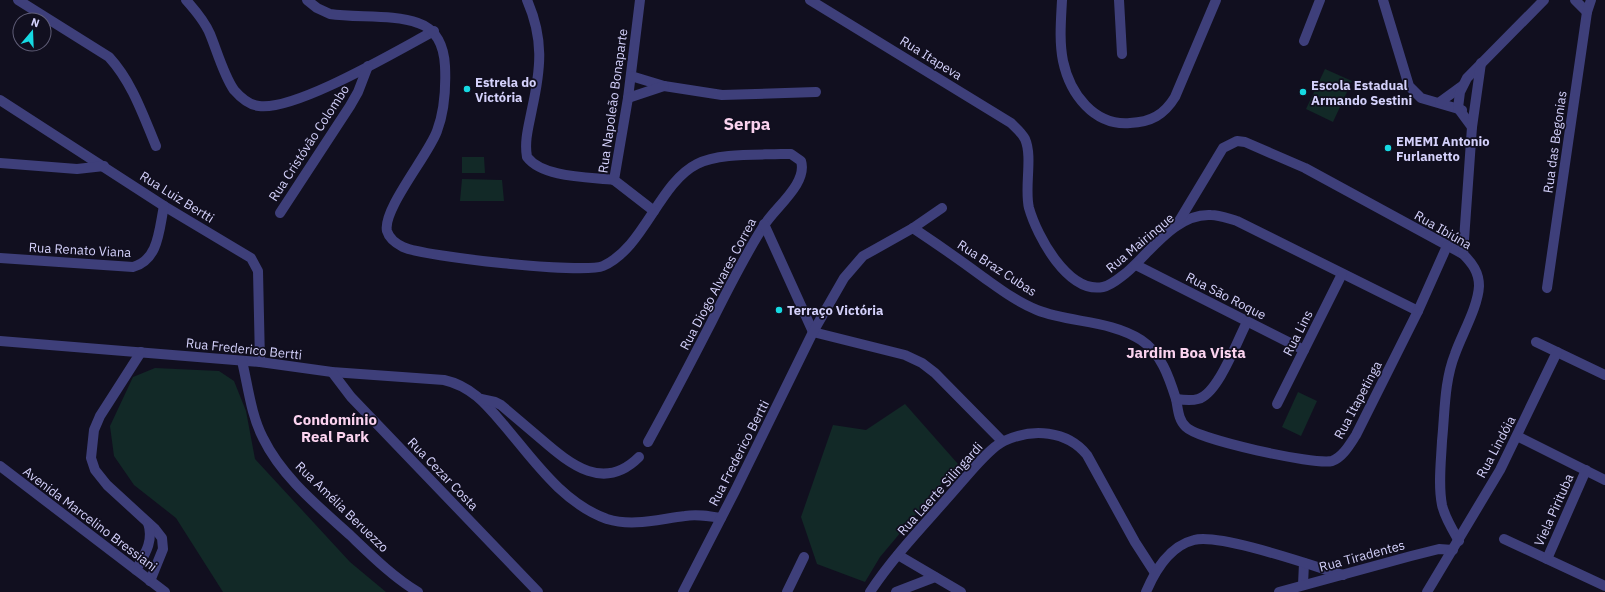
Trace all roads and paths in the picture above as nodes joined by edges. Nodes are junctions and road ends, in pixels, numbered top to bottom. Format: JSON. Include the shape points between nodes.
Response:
{"nodes":[{"id":1,"x":18,"y":0,"type":"edge"},
{"id":2,"x":186,"y":0,"type":"edge"},
{"id":3,"x":307,"y":0,"type":"edge"},
{"id":4,"x":527,"y":0,"type":"edge"},
{"id":5,"x":640,"y":0,"type":"edge"},
{"id":6,"x":810,"y":0,"type":"edge"},
{"id":7,"x":1062,"y":0,"type":"edge"},
{"id":8,"x":1119,"y":0,"type":"edge"},
{"id":9,"x":1216,"y":0,"type":"edge"},
{"id":10,"x":1320,"y":0,"type":"edge"},
{"id":11,"x":1383,"y":0,"type":"edge"},
{"id":12,"x":1544,"y":0,"type":"edge"},
{"id":13,"x":1591,"y":0,"type":"edge"},
{"id":14,"x":1582,"y":5,"type":"edge"},
{"id":15,"x":434,"y":31,"type":"junction"},
{"id":16,"x":1304,"y":41,"type":"dead end"},
{"id":17,"x":1122,"y":54,"type":"dead end"},
{"id":18,"x":1481,"y":63,"type":"junction"},
{"id":19,"x":368,"y":66,"type":"junction"},
{"id":20,"x":631,"y":76,"type":"junction"},
{"id":21,"x":664,"y":86,"type":"junction"},
{"id":22,"x":1462,"y":86,"type":"junction"},
{"id":23,"x":1476,"y":90,"type":"junction"},
{"id":24,"x":816,"y":92,"type":"dead end"},
{"id":25,"x":628,"y":98,"type":"junction"},
{"id":26,"x":0,"y":100,"type":"edge"},
{"id":27,"x":1440,"y":102,"type":"junction"},
{"id":28,"x":1458,"y":108,"type":"junction"},
{"id":29,"x":1474,"y":111,"type":"junction"},
{"id":30,"x":1472,"y":127,"type":"junction"},
{"id":31,"x":156,"y":146,"type":"dead end"},
{"id":32,"x":1027,"y":149,"type":"joint"},
{"id":33,"x":0,"y":163,"type":"edge"},
{"id":34,"x":104,"y":166,"type":"junction"},
{"id":35,"x":614,"y":180,"type":"junction"},
{"id":36,"x":164,"y":206,"type":"junction"},
{"id":37,"x":942,"y":208,"type":"dead end"},
{"id":38,"x":654,"y":211,"type":"junction"},
{"id":39,"x":280,"y":213,"type":"dead end"},
{"id":40,"x":764,"y":224,"type":"junction"},
{"id":41,"x":1176,"y":226,"type":"junction"},
{"id":42,"x":914,"y":228,"type":"junction"},
{"id":43,"x":1447,"y":246,"type":"junction"},
{"id":44,"x":1463,"y":254,"type":"junction"},
{"id":45,"x":0,"y":258,"type":"edge"},
{"id":46,"x":1136,"y":265,"type":"junction"},
{"id":47,"x":1342,"y":274,"type":"junction"},
{"id":48,"x":1547,"y":288,"type":"dead end"},
{"id":49,"x":1418,"y":311,"type":"junction"},
{"id":50,"x":1247,"y":322,"type":"junction"},
{"id":51,"x":813,"y":332,"type":"junction"},
{"id":52,"x":0,"y":341,"type":"edge"},
{"id":53,"x":1536,"y":342,"type":"dead end"},
{"id":54,"x":1304,"y":350,"type":"junction"},
{"id":55,"x":141,"y":352,"type":"junction"},
{"id":56,"x":1557,"y":352,"type":"junction"},
{"id":57,"x":242,"y":361,"type":"junction"},
{"id":58,"x":260,"y":362,"type":"junction"},
{"id":59,"x":332,"y":372,"type":"junction"},
{"id":60,"x":1605,"y":375,"type":"edge"},
{"id":61,"x":481,"y":399,"type":"junction"},
{"id":62,"x":1176,"y":399,"type":"junction"},
{"id":63,"x":1277,"y":404,"type":"dead end"},
{"id":64,"x":1517,"y":436,"type":"junction"},
{"id":65,"x":1002,"y":441,"type":"junction"},
{"id":66,"x":648,"y":442,"type":"dead end"},
{"id":67,"x":639,"y":457,"type":"dead end"},
{"id":68,"x":0,"y":466,"type":"edge"},
{"id":69,"x":1586,"y":470,"type":"junction"},
{"id":70,"x":1605,"y":480,"type":"edge"},
{"id":71,"x":721,"y":518,"type":"junction"},
{"id":72,"x":148,"y":523,"type":"junction"},
{"id":73,"x":1504,"y":538,"type":"dead end"},
{"id":74,"x":1459,"y":541,"type":"junction"},
{"id":75,"x":1453,"y":550,"type":"junction"},
{"id":76,"x":898,"y":555,"type":"junction"},
{"id":77,"x":804,"y":557,"type":"dead end"},
{"id":78,"x":1547,"y":559,"type":"junction"},
{"id":79,"x":1304,"y":563,"type":"junction"},
{"id":80,"x":136,"y":570,"type":"junction"},
{"id":81,"x":1155,"y":573,"type":"junction"},
{"id":82,"x":1343,"y":575,"type":"junction"},
{"id":83,"x":935,"y":577,"type":"junction"},
{"id":84,"x":150,"y":581,"type":"junction"},
{"id":85,"x":1303,"y":586,"type":"junction"},
{"id":86,"x":1605,"y":586,"type":"edge"},
{"id":87,"x":165,"y":592,"type":"edge"},
{"id":88,"x":418,"y":592,"type":"edge"},
{"id":89,"x":538,"y":592,"type":"edge"},
{"id":90,"x":683,"y":592,"type":"edge"},
{"id":91,"x":787,"y":592,"type":"edge"},
{"id":92,"x":870,"y":592,"type":"edge"},
{"id":93,"x":896,"y":592,"type":"edge"},
{"id":94,"x":961,"y":592,"type":"edge"},
{"id":95,"x":1146,"y":592,"type":"edge"},
{"id":96,"x":1279,"y":592,"type":"edge"},
{"id":97,"x":1427,"y":592,"type":"edge"}],
"edges":[{"from":1,"to":31,"type":"street","via":[[109,57],[120,68]]},
{"from":2,"to":19,"type":"street","via":[[209,32],[233,89],[251,104],[275,105],[299,98]]},
{"from":3,"to":15,"type":"street","via":[[330,14],[407,20],[425,25]]},
{"from":4,"to":35,"type":"street","via":[[535,18],[540,56],[526,142],[527,158],[539,168],[551,172]]},
{"from":5,"to":20,"type":"street","name":"Rua Napoleão Bonaparte"},
{"from":6,"to":32,"type":"street","name":"Rua Itapeva","via":[[1011,123],[1021,133]]},
{"from":7,"to":9,"type":"street","via":[[1060,37],[1063,61],[1074,90],[1085,107],[1094,115],[1104,121],[1124,124],[1143,122],[1168,108]]},
{"from":8,"to":17,"type":"street"},
{"from":10,"to":16,"type":"street"},
{"from":11,"to":27,"type":"street","via":[[1409,86],[1421,98]]},
{"from":12,"to":18,"type":"street"},
{"from":13,"to":14,"type":"street","name":"Rua das Begonias"},
{"from":14,"to":48,"type":"street","name":"Rua das Begonias"},
{"from":15,"to":19,"type":"street"},
{"from":15,"to":38,"type":"street","via":[[445,58],[443,113],[437,133],[389,214],[388,232],[394,241],[416,251],[453,258],[593,269],[613,261],[629,246]]},
{"from":18,"to":22,"type":"street"},
{"from":18,"to":23,"type":"street"},
{"from":19,"to":39,"type":"street","name":"Rua Cristóvão Colombo","via":[[350,106]]},
{"from":20,"to":21,"type":"street"},
{"from":20,"to":25,"type":"street","name":"Rua Napoleão Bonaparte"},
{"from":21,"to":24,"type":"street","via":[[722,95]]},
{"from":21,"to":25,"type":"street"},
{"from":22,"to":23,"type":"street"},
{"from":22,"to":27,"type":"street"},
{"from":22,"to":28,"type":"street"},
{"from":23,"to":29,"type":"street"},
{"from":25,"to":35,"type":"street","name":"Rua Napoleão Bonaparte"},
{"from":26,"to":34,"type":"street","name":"Rua Luiz Bertti"},
{"from":27,"to":28,"type":"street"},
{"from":28,"to":29,"type":"street"},
{"from":28,"to":30,"type":"street"},
{"from":29,"to":30,"type":"street"},
{"from":30,"to":44,"type":"street"},
{"from":32,"to":46,"type":"street","name":"Rua Mairinque","via":[[1026,192],[1030,210],[1042,238],[1059,266],[1082,283],[1102,287],[1111,285]]},
{"from":33,"to":34,"type":"street","via":[[77,169]]},
{"from":34,"to":36,"type":"street","name":"Rua Luiz Bertti"},
{"from":35,"to":38,"type":"street","name":"Rua Napoleão Bonaparte"},
{"from":36,"to":45,"type":"street","name":"Rua Renato Viana","via":[[152,253],[143,264],[133,267]]},
{"from":36,"to":58,"type":"street","name":"Rua Luiz Bertti","via":[[246,254],[255,263],[258,271]]},
{"from":37,"to":42,"type":"street","name":"Rua Frederico Bertti"},
{"from":38,"to":40,"type":"street","name":"Rua Diogo Alvares Correa","via":[[676,182],[698,163],[718,158],[781,154],[797,157],[801,161],[802,174]]},
{"from":40,"to":51,"type":"street"},
{"from":40,"to":66,"type":"street","name":"Rua Diogo Alvares Correa","via":[[750,246]]},
{"from":41,"to":43,"type":"street","name":"Rua Ibiúna","via":[[1223,148],[1236,141],[1260,147],[1305,168]]},
{"from":41,"to":46,"type":"street","name":"Rua Mairinque"},
{"from":41,"to":47,"type":"street","name":"Rua Mairinque","via":[[1196,217],[1210,214],[1220,216],[1237,221]]},
{"from":42,"to":51,"type":"street","name":"Rua Frederico Bertti","via":[[863,256],[853,266]]},
{"from":42,"to":62,"type":"street","name":"Rua Braz Cubas","via":[[1011,296],[1036,310],[1106,326],[1142,340],[1163,364]]},
{"from":43,"to":44,"type":"street","name":"Rua Ibiúna"},
{"from":43,"to":49,"type":"street","name":"Rua Itapetinga"},
{"from":44,"to":74,"type":"street","name":"Rua Ibiúna","via":[[1478,274],[1479,286],[1448,380],[1440,485],[1447,520]]},
{"from":46,"to":50,"type":"street","name":"Rua São Roque"},
{"from":47,"to":49,"type":"street","name":"Rua Mairinque"},
{"from":47,"to":54,"type":"street","name":"Rua Lins"},
{"from":49,"to":62,"type":"street","name":"Rua Itapetinga","via":[[1356,434],[1346,450],[1331,461],[1300,459],[1208,438],[1185,426]]},
{"from":50,"to":54,"type":"street","name":"Rua São Roque"},
{"from":50,"to":62,"type":"street","via":[[1214,386],[1207,394],[1198,399]]},
{"from":51,"to":65,"type":"street","via":[[905,355],[922,363],[936,373]]},
{"from":51,"to":71,"type":"street","name":"Rua Frederico Bertti"},
{"from":52,"to":55,"type":"street","name":"Rua Frederico Bertti"},
{"from":53,"to":56,"type":"street"},
{"from":54,"to":63,"type":"street","name":"Rua Lins"},
{"from":55,"to":57,"type":"street","name":"Rua Frederico Bertti"},
{"from":55,"to":72,"type":"street","via":[[100,416],[94,430],[91,458],[106,485]]},
{"from":56,"to":60,"type":"street"},
{"from":56,"to":64,"type":"street","name":"Rua Lindóia"},
{"from":57,"to":58,"type":"street","name":"Rua Frederico Bertti"},
{"from":57,"to":88,"type":"street","name":"Rua Amélia Beruezzo","via":[[262,437],[277,461],[301,489],[378,561]]},
{"from":58,"to":59,"type":"street","name":"Rua Frederico Bertti"},
{"from":59,"to":61,"type":"street","name":"Rua Frederico Bertti","via":[[444,380],[467,388]]},
{"from":59,"to":89,"type":"street","name":"Rua Cezar Costa","via":[[351,397]]},
{"from":61,"to":67,"type":"street","name":"Rua Frederico Bertti","via":[[501,405],[558,454],[586,470],[598,474],[615,473],[631,465]]},
{"from":61,"to":71,"type":"street","name":"Rua Frederico Bertti","via":[[556,485],[571,500],[588,510],[607,519],[624,523],[642,523],[686,515]]},
{"from":64,"to":69,"type":"street"},
{"from":64,"to":74,"type":"street","name":"Rua Lindóia"},
{"from":65,"to":76,"type":"street","name":"Rua Laerte Silingardi","via":[[980,462]]},
{"from":65,"to":81,"type":"street","via":[[1038,433],[1056,434],[1078,444],[1087,455]]},
{"from":68,"to":80,"type":"street","name":"Avenida Marcelino Bressiani"},
{"from":69,"to":70,"type":"street"},
{"from":69,"to":78,"type":"street","name":"Viela Pirituba"},
{"from":71,"to":90,"type":"street"},
{"from":72,"to":80,"type":"street","via":[[151,531],[150,544]]},
{"from":72,"to":84,"type":"street","via":[[160,533],[164,544],[161,558]]},
{"from":73,"to":78,"type":"street"},
{"from":74,"to":75,"type":"street","name":"Rua Lindóia"},
{"from":75,"to":82,"type":"street","name":"Rua Tiradentes","via":[[1432,551]]},
{"from":75,"to":97,"type":"street","name":"Rua Lindóia"},
{"from":76,"to":83,"type":"street"},
{"from":76,"to":92,"type":"street","name":"Rua Laerte Silingardi"},
{"from":77,"to":91,"type":"street"},
{"from":78,"to":86,"type":"street"},
{"from":79,"to":81,"type":"street","via":[[1231,543],[1201,539],[1180,546],[1167,557]]},
{"from":79,"to":82,"type":"street"},
{"from":79,"to":85,"type":"street"},
{"from":80,"to":84,"type":"street","name":"Avenida Marcelino Bressiani"},
{"from":81,"to":95,"type":"street"},
{"from":82,"to":85,"type":"street","name":"Rua Tiradentes"},
{"from":83,"to":93,"type":"street"},
{"from":83,"to":94,"type":"street"},
{"from":84,"to":87,"type":"street","name":"Avenida Marcelino Bressiani"},
{"from":85,"to":96,"type":"street","name":"Rua Tiradentes"}]}
